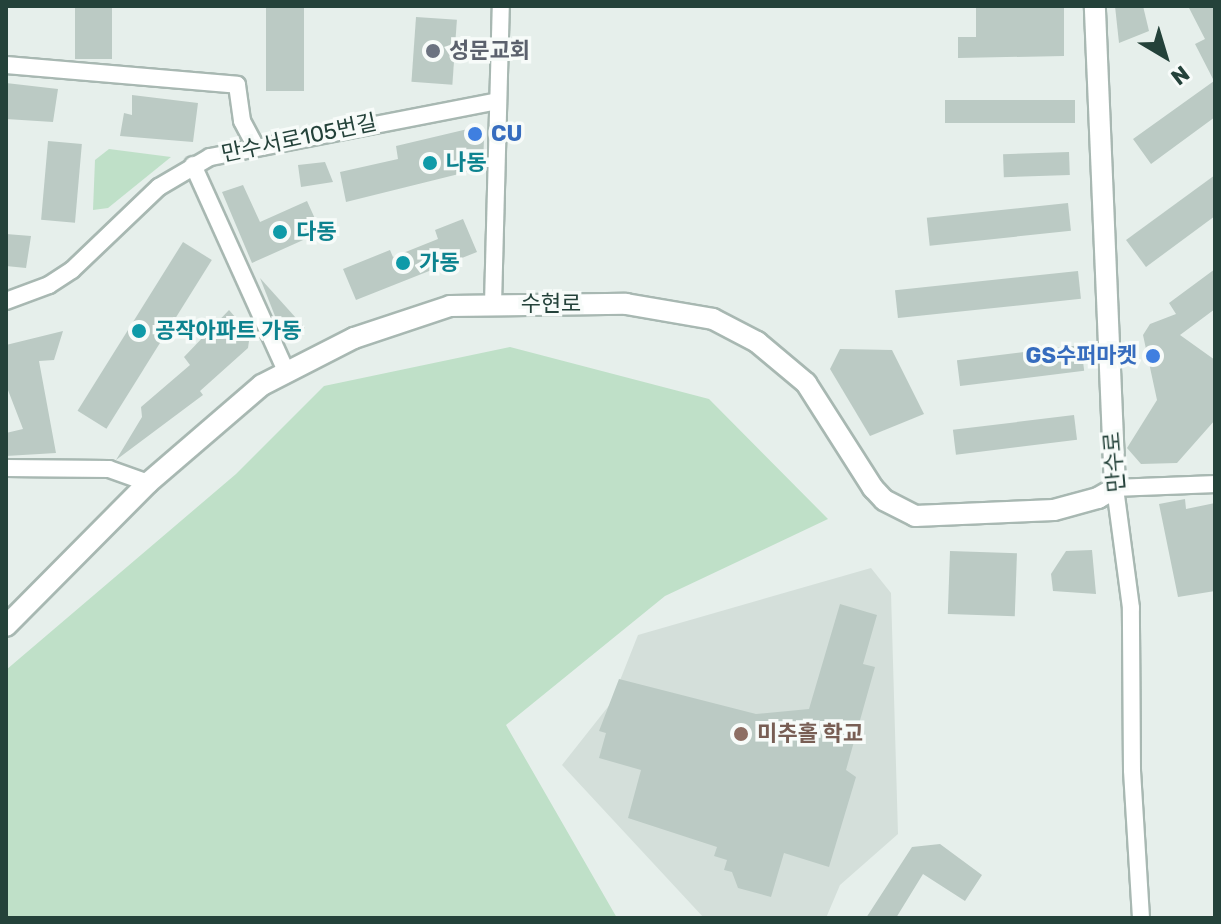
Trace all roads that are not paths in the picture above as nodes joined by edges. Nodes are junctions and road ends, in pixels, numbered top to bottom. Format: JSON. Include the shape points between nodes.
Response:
{"nodes":[{"id":1,"x":501,"y":6,"type":"edge"},
{"id":2,"x":1095,"y":6,"type":"edge"},
{"id":3,"x":6,"y":65,"type":"edge"},
{"id":4,"x":497,"y":101,"type":"junction"},
{"id":5,"x":255,"y":145,"type":"junction"},
{"id":6,"x":193,"y":165,"type":"junction"},
{"id":7,"x":6,"y":301,"type":"edge"},
{"id":8,"x":493,"y":304,"type":"junction"},
{"id":9,"x":286,"y":371,"type":"junction"},
{"id":10,"x":6,"y":468,"type":"edge"},
{"id":11,"x":148,"y":483,"type":"junction"},
{"id":12,"x":1215,"y":484,"type":"edge"},
{"id":13,"x":1115,"y":488,"type":"junction"},
{"id":14,"x":6,"y":626,"type":"edge"},
{"id":15,"x":1141,"y":918,"type":"edge"}],
"edges":[{"from":1,"to":4,"type":"street"},
{"from":2,"to":13,"type":"street","name":"만수로"},
{"from":3,"to":5,"type":"street","via":[[237,85],[242,121]]},
{"from":4,"to":5,"type":"street","name":"만수서로105번길"},
{"from":4,"to":8,"type":"street"},
{"from":5,"to":6,"type":"street","name":"만수서로105번길"},
{"from":6,"to":7,"type":"street","name":"만수서로105번길","via":[[159,187],[72,270]]},
{"from":6,"to":9,"type":"street"},
{"from":8,"to":9,"type":"street","name":"수현로","via":[[450,306],[402,320]]},
{"from":8,"to":13,"type":"street","name":"수현로","via":[[657,307],[734,329],[806,383],[873,488],[915,516],[1054,510]]},
{"from":9,"to":11,"type":"street","name":"수현로","via":[[217,421]]},
{"from":10,"to":11,"type":"street","via":[[109,469]]},
{"from":11,"to":14,"type":"street","name":"수현로"},
{"from":12,"to":13,"type":"street"},
{"from":13,"to":15,"type":"street","name":"만수로","via":[[1131,608],[1132,770]]}]}
